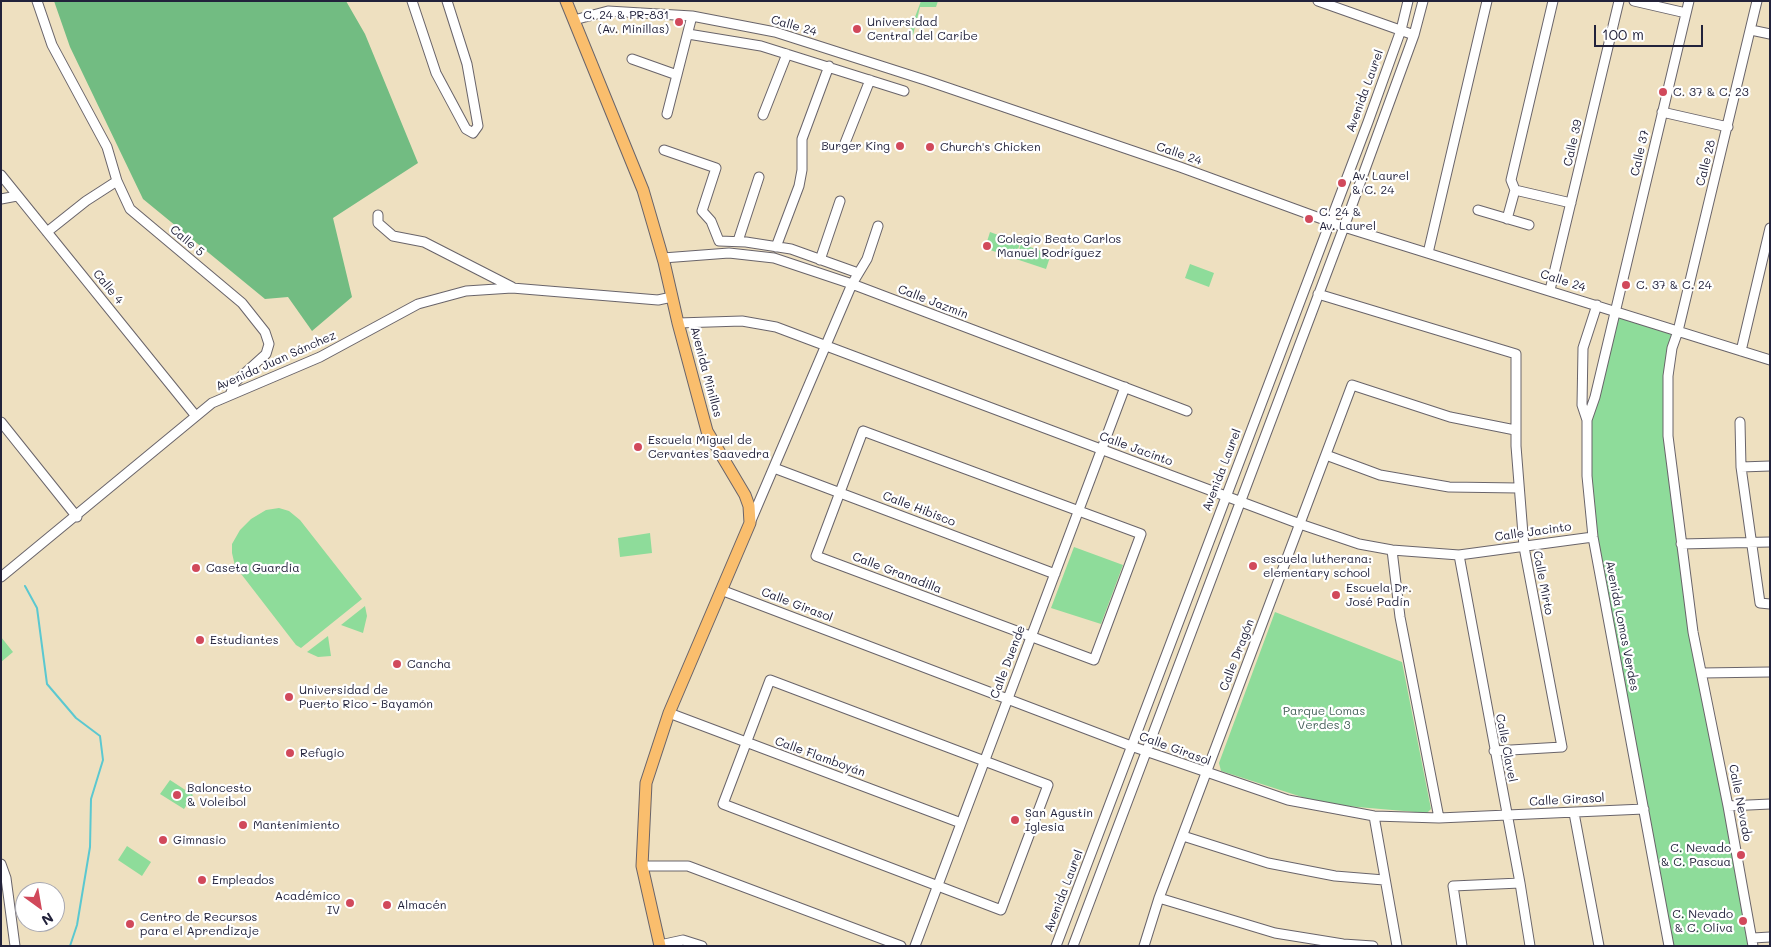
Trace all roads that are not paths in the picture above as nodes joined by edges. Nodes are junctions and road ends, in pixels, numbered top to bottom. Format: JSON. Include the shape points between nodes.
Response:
{"nodes":[{"id":1,"x":36,"y":1,"type":"edge"},
{"id":2,"x":412,"y":1,"type":"edge"},
{"id":3,"x":447,"y":1,"type":"edge"},
{"id":4,"x":566,"y":1,"type":"edge"},
{"id":5,"x":1318,"y":1,"type":"edge"},
{"id":6,"x":1408,"y":1,"type":"edge"},
{"id":7,"x":1423,"y":1,"type":"edge"},
{"id":8,"x":1487,"y":1,"type":"edge"},
{"id":9,"x":1553,"y":1,"type":"edge"},
{"id":10,"x":1619,"y":1,"type":"edge"},
{"id":11,"x":1634,"y":1,"type":"edge"},
{"id":12,"x":1689,"y":1,"type":"edge"},
{"id":13,"x":1757,"y":1,"type":"edge"},
{"id":14,"x":1686,"y":13,"type":"junction"},
{"id":15,"x":692,"y":16,"type":"junction"},
{"id":16,"x":574,"y":20,"type":"junction"},
{"id":17,"x":1400,"y":30,"type":"junction"},
{"id":18,"x":1750,"y":30,"type":"junction"},
{"id":19,"x":688,"y":34,"type":"junction"},
{"id":20,"x":1770,"y":34,"type":"edge"},
{"id":21,"x":1414,"y":35,"type":"junction"},
{"id":22,"x":787,"y":54,"type":"junction"},
{"id":23,"x":632,"y":59,"type":"dead end"},
{"id":24,"x":829,"y":66,"type":"junction"},
{"id":25,"x":678,"y":75,"type":"junction"},
{"id":26,"x":870,"y":80,"type":"junction"},
{"id":27,"x":904,"y":91,"type":"dead end"},
{"id":28,"x":1662,"y":112,"type":"junction"},
{"id":29,"x":667,"y":114,"type":"dead end"},
{"id":30,"x":476,"y":115,"type":"junction"},
{"id":31,"x":763,"y":115,"type":"dead end"},
{"id":32,"x":461,"y":120,"type":"junction"},
{"id":33,"x":1728,"y":127,"type":"junction"},
{"id":34,"x":845,"y":143,"type":"dead end"},
{"id":35,"x":664,"y":150,"type":"dead end"},
{"id":36,"x":1,"y":175,"type":"edge"},
{"id":37,"x":759,"y":177,"type":"dead end"},
{"id":38,"x":117,"y":181,"type":"junction"},
{"id":39,"x":1515,"y":190,"type":"junction"},
{"id":40,"x":17,"y":196,"type":"junction"},
{"id":41,"x":1,"y":199,"type":"edge"},
{"id":42,"x":840,"y":201,"type":"dead end"},
{"id":43,"x":1571,"y":204,"type":"junction"},
{"id":44,"x":1478,"y":210,"type":"dead end"},
{"id":45,"x":378,"y":215,"type":"dead end"},
{"id":46,"x":1507,"y":219,"type":"junction"},
{"id":47,"x":1329,"y":221,"type":"junction"},
{"id":48,"x":1529,"y":225,"type":"dead end"},
{"id":49,"x":878,"y":226,"type":"dead end"},
{"id":50,"x":1344,"y":226,"type":"junction"},
{"id":51,"x":1770,"y":228,"type":"edge"},
{"id":52,"x":47,"y":232,"type":"junction"},
{"id":53,"x":738,"y":241,"type":"junction"},
{"id":54,"x":776,"y":247,"type":"junction"},
{"id":55,"x":1428,"y":253,"type":"junction"},
{"id":56,"x":663,"y":258,"type":"junction"},
{"id":57,"x":820,"y":260,"type":"junction"},
{"id":58,"x":858,"y":273,"type":"junction"},
{"id":59,"x":852,"y":284,"type":"junction"},
{"id":60,"x":512,"y":288,"type":"junction"},
{"id":61,"x":1550,"y":290,"type":"junction"},
{"id":62,"x":1318,"y":294,"type":"junction"},
{"id":63,"x":672,"y":297,"type":"junction"},
{"id":64,"x":1597,"y":305,"type":"junction"},
{"id":65,"x":1615,"y":311,"type":"junction"},
{"id":66,"x":678,"y":323,"type":"junction"},
{"id":67,"x":1678,"y":331,"type":"junction"},
{"id":68,"x":826,"y":345,"type":"junction"},
{"id":69,"x":1741,"y":351,"type":"junction"},
{"id":70,"x":1770,"y":360,"type":"edge"},
{"id":71,"x":1125,"y":387,"type":"junction"},
{"id":72,"x":230,"y":395,"type":"junction"},
{"id":73,"x":1187,"y":411,"type":"dead end"},
{"id":74,"x":195,"y":415,"type":"junction"},
{"id":75,"x":1587,"y":420,"type":"junction"},
{"id":76,"x":1,"y":422,"type":"edge"},
{"id":77,"x":1740,"y":422,"type":"dead end"},
{"id":78,"x":1515,"y":430,"type":"junction"},
{"id":79,"x":1102,"y":450,"type":"junction"},
{"id":80,"x":1326,"y":456,"type":"junction"},
{"id":81,"x":1741,"y":466,"type":"junction"},
{"id":82,"x":1770,"y":466,"type":"edge"},
{"id":83,"x":774,"y":468,"type":"junction"},
{"id":84,"x":1518,"y":488,"type":"junction"},
{"id":85,"x":840,"y":493,"type":"junction"},
{"id":86,"x":1226,"y":495,"type":"junction"},
{"id":87,"x":1241,"y":501,"type":"junction"},
{"id":88,"x":1078,"y":512,"type":"junction"},
{"id":89,"x":77,"y":516,"type":"junction"},
{"id":90,"x":750,"y":523,"type":"junction"},
{"id":91,"x":1300,"y":524,"type":"junction"},
{"id":92,"x":1593,"y":537,"type":"junction"},
{"id":93,"x":1751,"y":542,"type":"junction"},
{"id":94,"x":1770,"y":542,"type":"edge"},
{"id":95,"x":1681,"y":544,"type":"junction"},
{"id":96,"x":1524,"y":547,"type":"junction"},
{"id":97,"x":1392,"y":550,"type":"junction"},
{"id":98,"x":1459,"y":554,"type":"junction"},
{"id":99,"x":1055,"y":574,"type":"junction"},
{"id":100,"x":1,"y":577,"type":"edge"},
{"id":101,"x":721,"y":590,"type":"junction"},
{"id":102,"x":1770,"y":604,"type":"edge"},
{"id":103,"x":1031,"y":636,"type":"junction"},
{"id":104,"x":1770,"y":672,"type":"edge"},
{"id":105,"x":1702,"y":673,"type":"junction"},
{"id":106,"x":1008,"y":699,"type":"junction"},
{"id":107,"x":669,"y":713,"type":"junction"},
{"id":108,"x":746,"y":743,"type":"junction"},
{"id":109,"x":1131,"y":746,"type":"junction"},
{"id":110,"x":1146,"y":751,"type":"junction"},
{"id":111,"x":1494,"y":751,"type":"junction"},
{"id":112,"x":984,"y":761,"type":"junction"},
{"id":113,"x":1206,"y":773,"type":"junction"},
{"id":114,"x":1770,"y":804,"type":"edge"},
{"id":115,"x":1728,"y":806,"type":"junction"},
{"id":116,"x":1644,"y":809,"type":"junction"},
{"id":117,"x":1574,"y":813,"type":"junction"},
{"id":118,"x":1374,"y":816,"type":"junction"},
{"id":119,"x":1507,"y":816,"type":"junction"},
{"id":120,"x":1439,"y":818,"type":"junction"},
{"id":121,"x":961,"y":823,"type":"junction"},
{"id":122,"x":1183,"y":836,"type":"junction"},
{"id":123,"x":1,"y":864,"type":"edge"},
{"id":124,"x":642,"y":866,"type":"junction"},
{"id":125,"x":1384,"y":880,"type":"junction"},
{"id":126,"x":1520,"y":883,"type":"junction"},
{"id":127,"x":938,"y":885,"type":"junction"},
{"id":128,"x":1159,"y":898,"type":"junction"},
{"id":129,"x":1770,"y":937,"type":"edge"},
{"id":130,"x":1753,"y":942,"type":"edge"},
{"id":131,"x":660,"y":945,"type":"edge"},
{"id":132,"x":15,"y":946,"type":"edge"},
{"id":133,"x":702,"y":946,"type":"edge"},
{"id":134,"x":901,"y":946,"type":"edge"},
{"id":135,"x":915,"y":946,"type":"edge"},
{"id":136,"x":1056,"y":946,"type":"edge"},
{"id":137,"x":1073,"y":946,"type":"edge"},
{"id":138,"x":1144,"y":946,"type":"edge"},
{"id":139,"x":1373,"y":946,"type":"edge"},
{"id":140,"x":1397,"y":946,"type":"edge"},
{"id":141,"x":1462,"y":946,"type":"edge"},
{"id":142,"x":1530,"y":946,"type":"edge"},
{"id":143,"x":1600,"y":946,"type":"edge"},
{"id":144,"x":1669,"y":946,"type":"edge"}],
"edges":[{"from":1,"to":38,"type":"street","name":"Calle 5","via":[[52,45],[107,146]]},
{"from":2,"to":32,"type":"street","via":[[436,73]]},
{"from":3,"to":30,"type":"street","via":[[468,64]]},
{"from":4,"to":16,"type":"main road","name":"Avenida Minillas"},
{"from":5,"to":17,"type":"street"},
{"from":6,"to":17,"type":"street","name":"Avenida Laurel"},
{"from":7,"to":21,"type":"street"},
{"from":8,"to":55,"type":"street"},
{"from":9,"to":39,"type":"street","via":[[1511,180]]},
{"from":10,"to":43,"type":"street","name":"Calle 39"},
{"from":11,"to":14,"type":"street"},
{"from":12,"to":14,"type":"street","name":"Calle 37"},
{"from":13,"to":18,"type":"street","name":"Calle 28"},
{"from":14,"to":28,"type":"street","name":"Calle 37"},
{"from":15,"to":16,"type":"street","name":"Calle 24","via":[[608,11]]},
{"from":15,"to":19,"type":"street"},
{"from":15,"to":47,"type":"street","name":"Calle 24","via":[[775,32],[919,78]]},
{"from":16,"to":56,"type":"main road","name":"Avenida Minillas","via":[[643,190]]},
{"from":17,"to":21,"type":"street"},
{"from":17,"to":47,"type":"street","name":"Avenida Laurel"},
{"from":18,"to":20,"type":"street"},
{"from":18,"to":33,"type":"street","name":"Calle 28"},
{"from":19,"to":22,"type":"street","via":[[761,46]]},
{"from":19,"to":25,"type":"street"},
{"from":21,"to":50,"type":"street"},
{"from":22,"to":24,"type":"street"},
{"from":22,"to":31,"type":"street"},
{"from":23,"to":25,"type":"street"},
{"from":24,"to":26,"type":"street"},
{"from":24,"to":54,"type":"street","via":[[802,139],[799,186]]},
{"from":25,"to":29,"type":"street"},
{"from":26,"to":27,"type":"street"},
{"from":26,"to":34,"type":"street"},
{"from":28,"to":33,"type":"street"},
{"from":28,"to":65,"type":"street","name":"Calle 37"},
{"from":30,"to":32,"type":"street"},
{"from":30,"to":32,"type":"street","via":[[478,126],[473,133]]},
{"from":33,"to":67,"type":"street","name":"Calle 28"},
{"from":35,"to":53,"type":"street","via":[[716,168],[702,211],[719,242]]},
{"from":36,"to":40,"type":"street","name":"Calle 4"},
{"from":37,"to":53,"type":"street"},
{"from":38,"to":52,"type":"street"},
{"from":38,"to":72,"type":"street","name":"Calle 5","via":[[130,209],[242,303],[265,332],[266,354],[235,382]]},
{"from":39,"to":43,"type":"street"},
{"from":39,"to":46,"type":"street"},
{"from":40,"to":41,"type":"street"},
{"from":40,"to":52,"type":"street","name":"Calle 4"},
{"from":42,"to":57,"type":"street"},
{"from":43,"to":61,"type":"street","name":"Calle 39"},
{"from":44,"to":46,"type":"street"},
{"from":45,"to":60,"type":"street","via":[[378,223],[393,236],[424,242]]},
{"from":46,"to":48,"type":"street"},
{"from":47,"to":50,"type":"street","name":"Calle 24"},
{"from":47,"to":86,"type":"street","name":"Avenida Laurel"},
{"from":49,"to":58,"type":"street","via":[[867,260]]},
{"from":50,"to":55,"type":"street","name":"Calle 24"},
{"from":50,"to":62,"type":"street"},
{"from":51,"to":69,"type":"street"},
{"from":52,"to":74,"type":"street","name":"Calle 4"},
{"from":53,"to":54,"type":"street"},
{"from":54,"to":57,"type":"street"},
{"from":55,"to":61,"type":"street","name":"Calle 24"},
{"from":56,"to":59,"type":"street","name":"Calle Jazmín","via":[[729,253],[774,258]]},
{"from":56,"to":63,"type":"main road","name":"Avenida Minillas"},
{"from":57,"to":58,"type":"street"},
{"from":58,"to":59,"type":"street"},
{"from":59,"to":68,"type":"street"},
{"from":59,"to":71,"type":"street","name":"Calle Jazmín"},
{"from":60,"to":63,"type":"street","name":"Avenida Juan Sánchez","via":[[658,300]]},
{"from":60,"to":72,"type":"street","name":"Avenida Juan Sánchez","via":[[466,291],[418,304],[320,357]]},
{"from":61,"to":64,"type":"street","name":"Calle 24"},
{"from":62,"to":78,"type":"street","name":"Calle Mirto","via":[[1516,354]]},
{"from":62,"to":87,"type":"street"},
{"from":63,"to":66,"type":"main road","name":"Avenida Minillas"},
{"from":64,"to":65,"type":"street","name":"Calle 24"},
{"from":64,"to":75,"type":"street","via":[[1583,348],[1582,405]]},
{"from":65,"to":67,"type":"street","name":"Calle 24"},
{"from":65,"to":75,"type":"street","name":"Avenida Lomas Verdes"},
{"from":66,"to":68,"type":"street","name":"Calle Jacinto","via":[[742,321],[776,328]]},
{"from":66,"to":90,"type":"main road","name":"Avenida Minillas","via":[[707,430],[745,495]]},
{"from":67,"to":69,"type":"street","name":"Calle 24"},
{"from":67,"to":95,"type":"street","name":"Calle 28","via":[[1668,376],[1668,427]]},
{"from":68,"to":79,"type":"street","name":"Calle Jacinto"},
{"from":68,"to":83,"type":"street"},
{"from":69,"to":70,"type":"street","name":"Calle 24"},
{"from":71,"to":73,"type":"street","name":"Calle Jazmín"},
{"from":71,"to":79,"type":"street","name":"Calle Duende"},
{"from":72,"to":74,"type":"street","name":"Avenida Juan Sánchez"},
{"from":74,"to":89,"type":"street","name":"Avenida Juan Sánchez"},
{"from":75,"to":92,"type":"street","name":"Avenida Lomas Verdes","via":[[1587,476]]},
{"from":76,"to":89,"type":"street"},
{"from":77,"to":81,"type":"street"},
{"from":78,"to":80,"type":"street","name":"Calle Dragón","via":[[1450,416],[1352,385]]},
{"from":78,"to":84,"type":"street","name":"Calle Mirto"},
{"from":79,"to":86,"type":"street","name":"Calle Jacinto"},
{"from":79,"to":88,"type":"street","name":"Calle Duende"},
{"from":80,"to":84,"type":"street","via":[[1380,475],[1450,487]]},
{"from":80,"to":91,"type":"street","name":"Calle Dragón"},
{"from":81,"to":82,"type":"street"},
{"from":81,"to":93,"type":"street"},
{"from":83,"to":85,"type":"street","name":"Calle Hibisco"},
{"from":83,"to":90,"type":"street"},
{"from":84,"to":96,"type":"street","name":"Calle Mirto"},
{"from":85,"to":88,"type":"street","via":[[863,431]]},
{"from":85,"to":99,"type":"street","name":"Calle Hibisco"},
{"from":85,"to":103,"type":"street","name":"Calle Granadilla","via":[[816,556]]},
{"from":86,"to":87,"type":"street","name":"Calle Jacinto"},
{"from":86,"to":109,"type":"street","name":"Avenida Laurel"},
{"from":87,"to":91,"type":"street","name":"Calle Jacinto"},
{"from":87,"to":110,"type":"street"},
{"from":88,"to":99,"type":"street","name":"Calle Duende"},
{"from":88,"to":103,"type":"street","via":[[1140,534],[1101,642],[1094,660]]},
{"from":89,"to":100,"type":"street","name":"Avenida Juan Sánchez"},
{"from":90,"to":101,"type":"main road"},
{"from":91,"to":97,"type":"street","name":"Calle Jacinto","via":[[1359,544]]},
{"from":91,"to":113,"type":"street","name":"Calle Dragón"},
{"from":92,"to":96,"type":"street","name":"Calle Jacinto"},
{"from":92,"to":116,"type":"street","name":"Avenida Lomas Verdes"},
{"from":93,"to":94,"type":"street"},
{"from":93,"to":95,"type":"street"},
{"from":93,"to":102,"type":"street","via":[[1760,604]]},
{"from":95,"to":105,"type":"street","name":"Calle Nevado"},
{"from":96,"to":98,"type":"street","name":"Calle Jacinto"},
{"from":96,"to":111,"type":"street","name":"Calle Mirto","via":[[1562,747]]},
{"from":97,"to":98,"type":"street","name":"Calle Jacinto"},
{"from":97,"to":120,"type":"street","via":[[1400,617]]},
{"from":98,"to":111,"type":"street","name":"Calle Clavel"},
{"from":99,"to":103,"type":"street","name":"Calle Duende"},
{"from":101,"to":106,"type":"street","name":"Calle Girasol"},
{"from":101,"to":107,"type":"main road"},
{"from":103,"to":106,"type":"street","name":"Calle Duende"},
{"from":104,"to":105,"type":"street"},
{"from":105,"to":115,"type":"street","name":"Calle Nevado"},
{"from":106,"to":109,"type":"street","name":"Calle Girasol"},
{"from":106,"to":112,"type":"street","name":"Calle Duende"},
{"from":107,"to":108,"type":"street","name":"Calle Flamboyán"},
{"from":107,"to":124,"type":"main road","via":[[646,783]]},
{"from":108,"to":112,"type":"street","via":[[770,680]]},
{"from":108,"to":121,"type":"street","name":"Calle Flamboyán"},
{"from":108,"to":127,"type":"street","via":[[723,804]]},
{"from":109,"to":110,"type":"street","name":"Calle Girasol"},
{"from":109,"to":136,"type":"street","name":"Avenida Laurel"},
{"from":110,"to":113,"type":"street","name":"Calle Girasol"},
{"from":110,"to":137,"type":"street"},
{"from":111,"to":119,"type":"street","name":"Calle Clavel"},
{"from":112,"to":121,"type":"street","name":"Calle Duende"},
{"from":112,"to":127,"type":"street","via":[[1048,785],[1045,794],[1001,910]]},
{"from":113,"to":118,"type":"street","name":"Calle Girasol","via":[[1288,800]]},
{"from":113,"to":122,"type":"street","name":"Calle Dragón"},
{"from":114,"to":115,"type":"street"},
{"from":115,"to":130,"type":"street","name":"Calle Nevado"},
{"from":116,"to":117,"type":"street","name":"Calle Girasol"},
{"from":116,"to":144,"type":"street","name":"Avenida Lomas Verdes"},
{"from":117,"to":119,"type":"street","name":"Calle Girasol"},
{"from":117,"to":143,"type":"street"},
{"from":118,"to":120,"type":"street","name":"Calle Girasol"},
{"from":118,"to":125,"type":"street"},
{"from":119,"to":120,"type":"street","name":"Calle Girasol"},
{"from":119,"to":126,"type":"street","name":"Calle Clavel"},
{"from":121,"to":127,"type":"street","name":"Calle Duende"},
{"from":122,"to":125,"type":"street","via":[[1268,863],[1334,876]]},
{"from":122,"to":128,"type":"street","name":"Calle Dragón"},
{"from":123,"to":132,"type":"street","via":[[6,878]]},
{"from":124,"to":131,"type":"main road"},
{"from":124,"to":134,"type":"street","via":[[688,866]]},
{"from":125,"to":140,"type":"street"},
{"from":126,"to":141,"type":"street","via":[[1453,886]]},
{"from":126,"to":142,"type":"street","name":"Calle Clavel"},
{"from":127,"to":135,"type":"street","name":"Calle Duende"},
{"from":128,"to":138,"type":"street","name":"Calle Dragón"},
{"from":128,"to":139,"type":"street","via":[[1275,933]]},
{"from":129,"to":130,"type":"street"},
{"from":131,"to":133,"type":"street","via":[[683,940]]}]}
